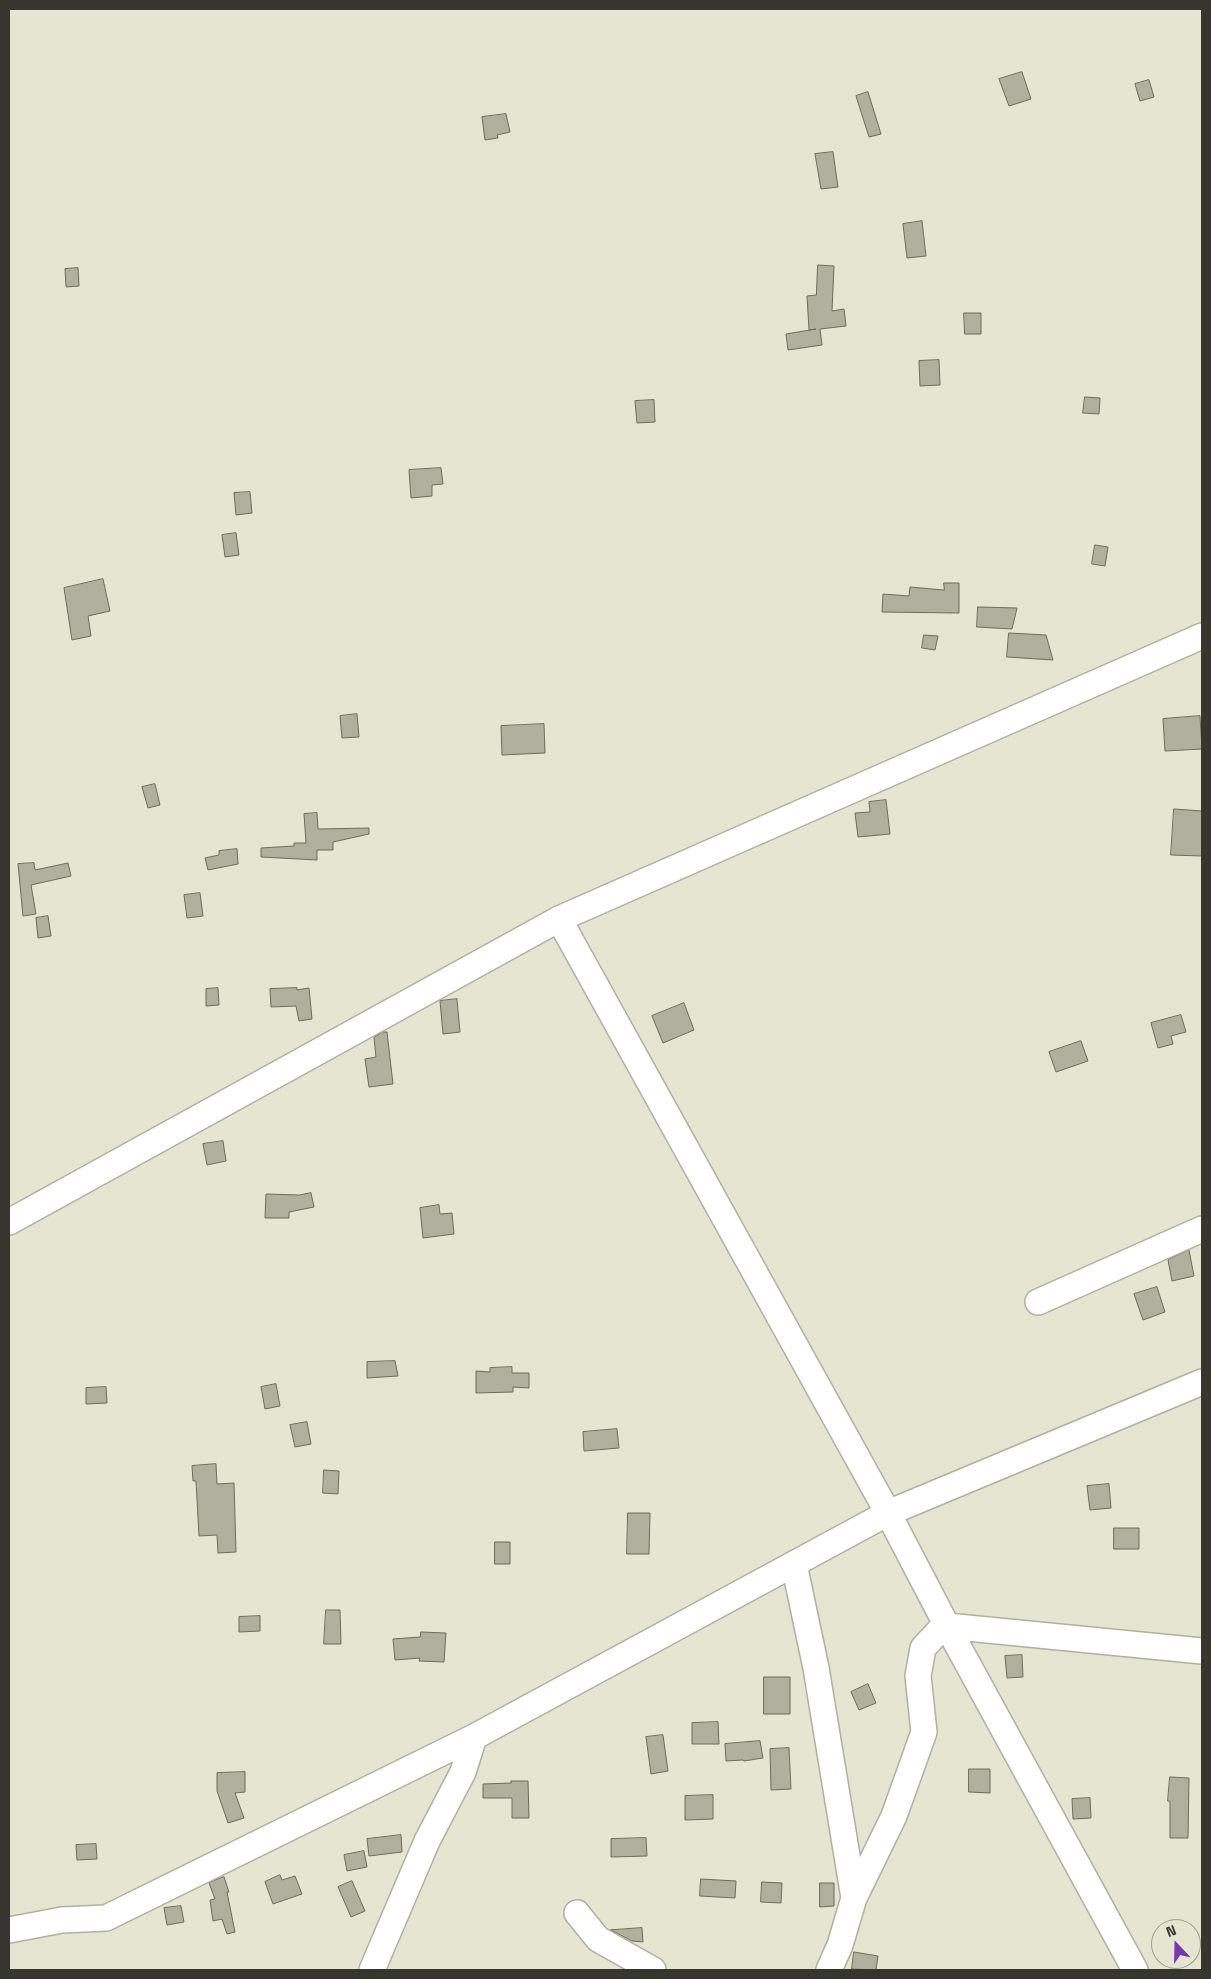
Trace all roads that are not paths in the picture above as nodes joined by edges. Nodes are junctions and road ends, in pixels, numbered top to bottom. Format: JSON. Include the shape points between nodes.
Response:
{"nodes":[{"id":1,"x":1202,"y":636,"type":"edge"},
{"id":2,"x":560,"y":919,"type":"junction"},
{"id":3,"x":9,"y":1222,"type":"edge"},
{"id":4,"x":1202,"y":1229,"type":"edge"},
{"id":5,"x":1038,"y":1302,"type":"dead end"},
{"id":6,"x":1202,"y":1382,"type":"edge"},
{"id":7,"x":888,"y":1513,"type":"junction"},
{"id":8,"x":794,"y":1564,"type":"junction"},
{"id":9,"x":947,"y":1626,"type":"junction"},
{"id":10,"x":1202,"y":1650,"type":"edge"},
{"id":11,"x":474,"y":1737,"type":"junction"},
{"id":12,"x":854,"y":1898,"type":"junction"},
{"id":13,"x":577,"y":1913,"type":"dead end"},
{"id":14,"x":9,"y":1930,"type":"edge"},
{"id":15,"x":372,"y":1970,"type":"edge"},
{"id":16,"x":652,"y":1970,"type":"edge"},
{"id":17,"x":829,"y":1970,"type":"edge"},
{"id":18,"x":1135,"y":1970,"type":"edge"}],
"edges":[{"from":1,"to":2,"type":"street"},
{"from":2,"to":3,"type":"street"},
{"from":2,"to":7,"type":"street"},
{"from":4,"to":5,"type":"street"},
{"from":6,"to":7,"type":"street"},
{"from":7,"to":8,"type":"street"},
{"from":7,"to":9,"type":"street"},
{"from":8,"to":11,"type":"street"},
{"from":8,"to":12,"type":"street","via":[[816,1668]]},
{"from":9,"to":10,"type":"street"},
{"from":9,"to":12,"type":"street","via":[[922,1648],[918,1676],[924,1732],[894,1816]]},
{"from":9,"to":18,"type":"street"},
{"from":11,"to":14,"type":"street","via":[[106,1918],[62,1920]]},
{"from":11,"to":15,"type":"street","via":[[463,1772],[427,1841]]},
{"from":12,"to":17,"type":"street"},
{"from":13,"to":16,"type":"street","via":[[598,1939]]}]}
